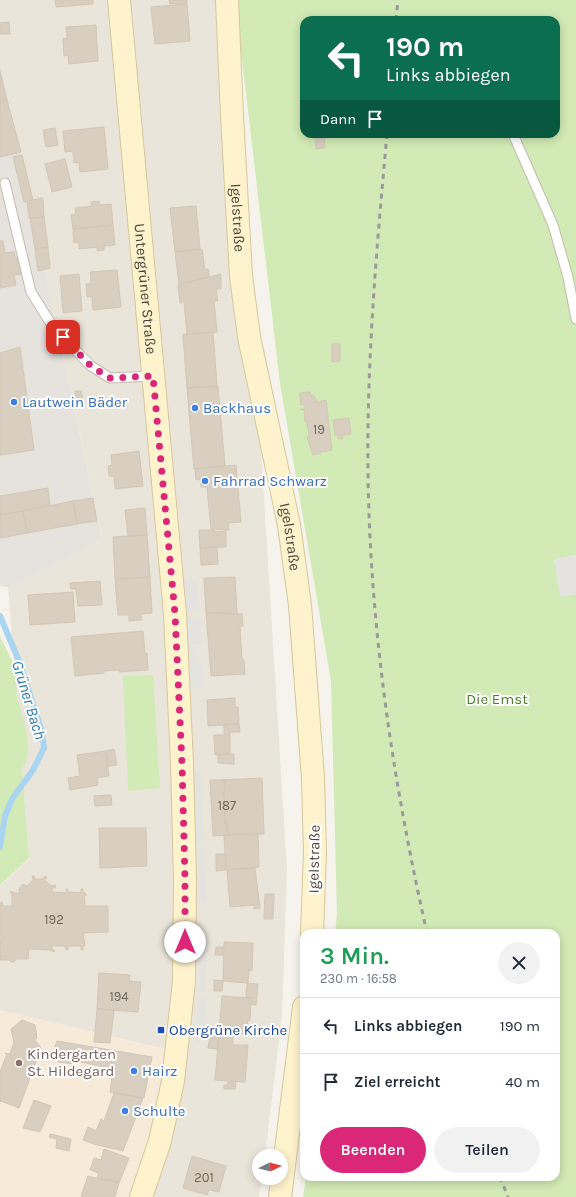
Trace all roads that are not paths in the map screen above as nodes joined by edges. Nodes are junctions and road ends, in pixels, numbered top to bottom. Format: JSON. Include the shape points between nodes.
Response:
{"nodes":[{"id":1,"x":119,"y":0,"type":"edge"},
{"id":2,"x":227,"y":0,"type":"edge"},
{"id":3,"x":515,"y":138,"type":"edge"},
{"id":4,"x":5,"y":183,"type":"dead end"},
{"id":5,"x":576,"y":319,"type":"edge"},
{"id":6,"x":153,"y":376,"type":"junction"},
{"id":7,"x":312,"y":929,"type":"edge"},
{"id":8,"x":300,"y":1039,"type":"edge"},
{"id":9,"x":141,"y":1197,"type":"edge"},
{"id":10,"x":280,"y":1197,"type":"edge"}],
"edges":[{"from":1,"to":6,"type":"main road","name":"Untergrüner Straße"},
{"from":2,"to":7,"type":"main road","name":"Igelstraße","via":[[241,276],[249,337],[289,525],[300,604],[313,778],[315,853]]},
{"from":3,"to":5,"type":"lane","via":[[553,225],[568,277]]},
{"from":4,"to":6,"type":"lane","via":[[31,292],[53,327],[91,366],[110,378]]},
{"from":6,"to":9,"type":"main road","name":"Untergrüner Straße","via":[[175,614],[182,771],[185,944],[184,981],[173,1081],[160,1141]]},
{"from":8,"to":10,"type":"main road"}]}
